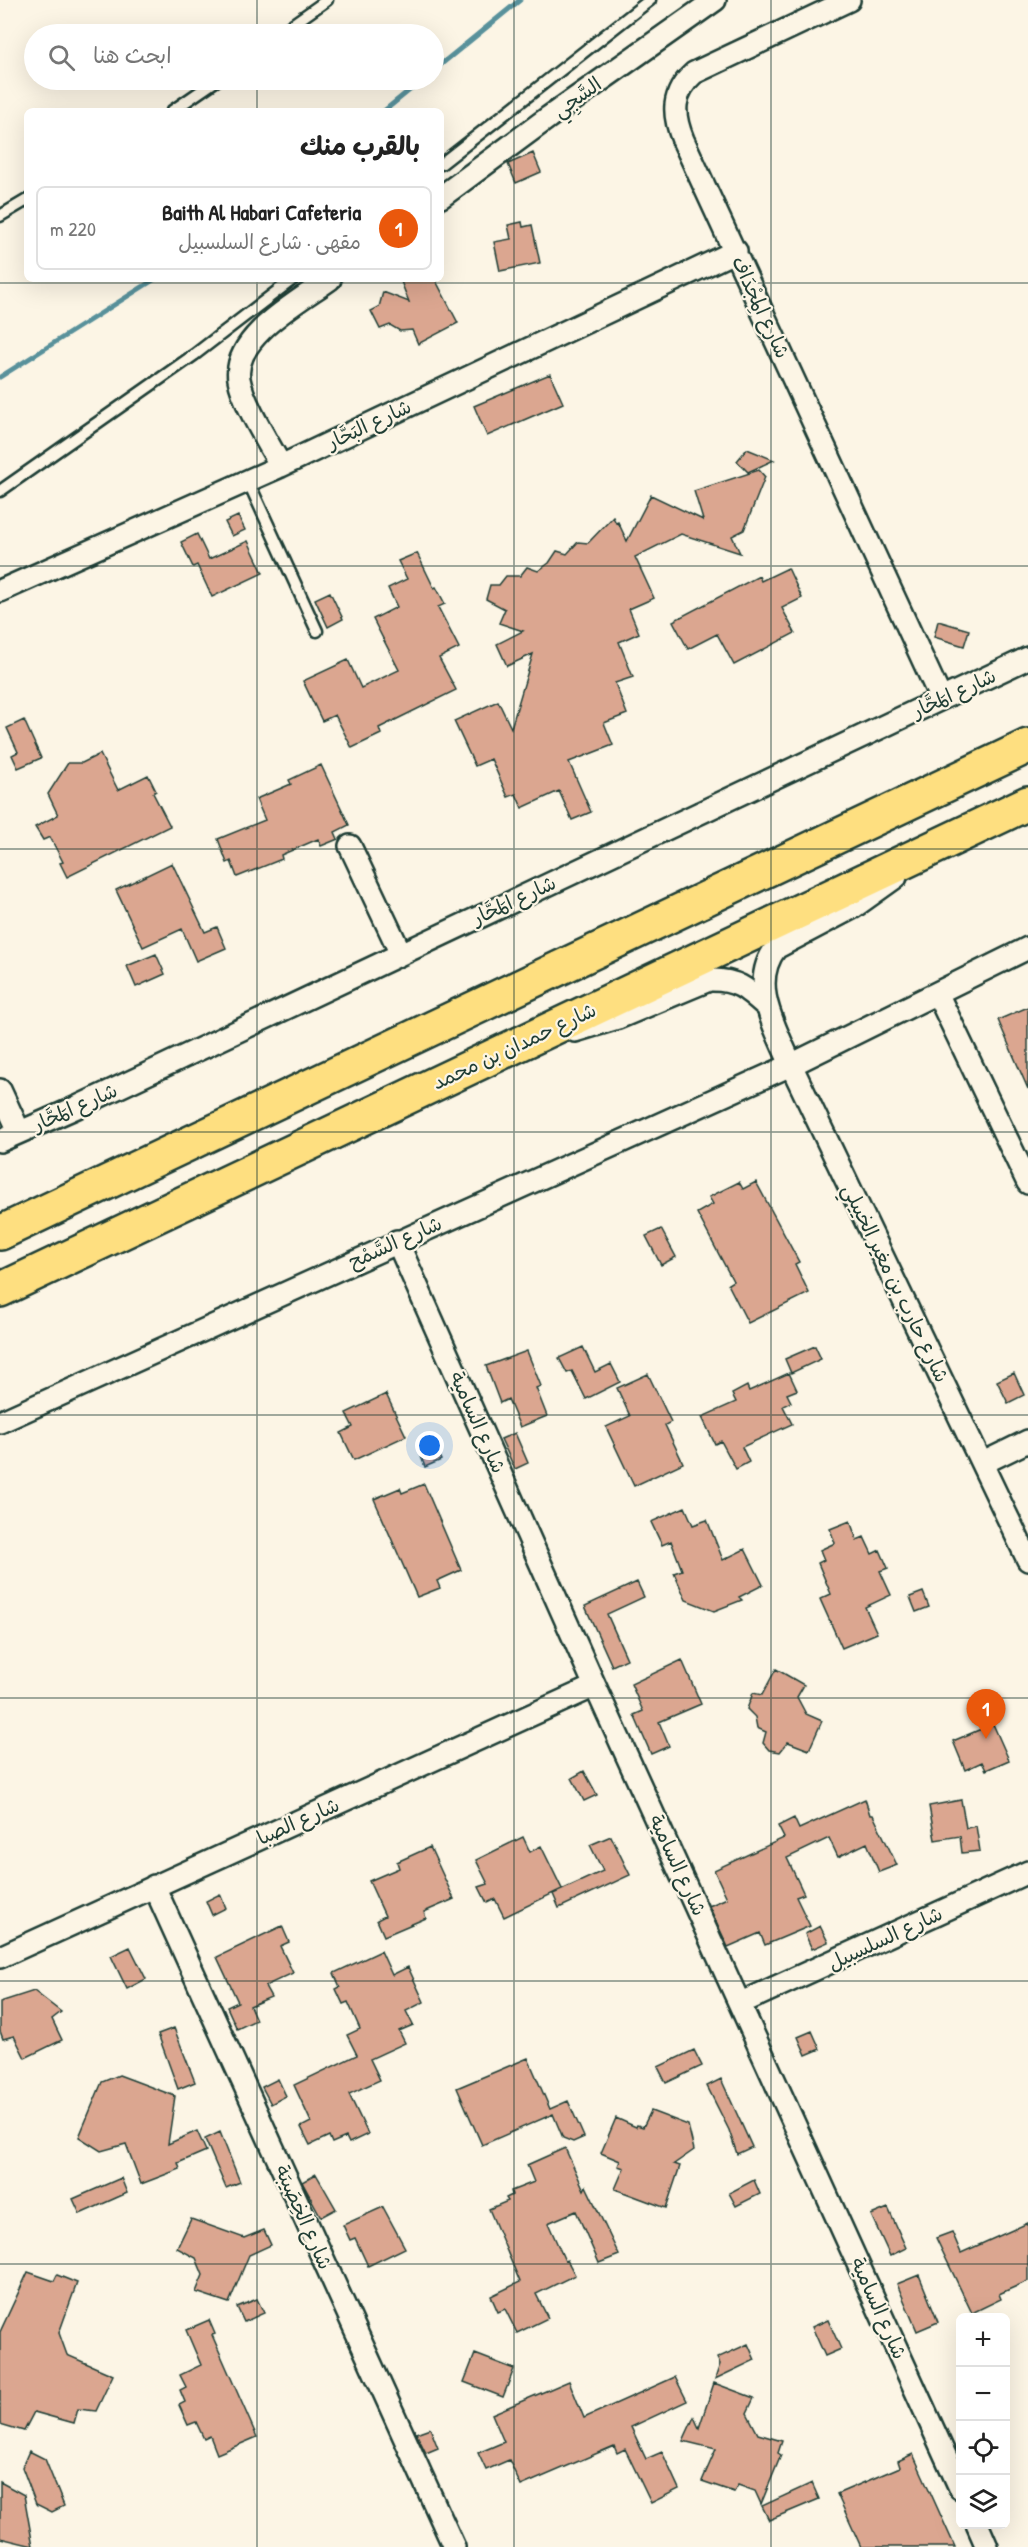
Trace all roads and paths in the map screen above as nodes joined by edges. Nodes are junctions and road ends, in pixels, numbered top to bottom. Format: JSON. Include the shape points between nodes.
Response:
{"nodes":[{"id":1,"x":327,"y":0,"type":"edge"},
{"id":2,"x":650,"y":0,"type":"edge"},
{"id":3,"x":716,"y":0,"type":"edge"},
{"id":4,"x":849,"y":0,"type":"edge"},
{"id":5,"x":293,"y":24,"type":"edge"},
{"id":6,"x":202,"y":90,"type":"edge"},
{"id":7,"x":176,"y":108,"type":"edge"},
{"id":8,"x":444,"y":162,"type":"edge"},
{"id":9,"x":444,"y":194,"type":"edge"},
{"id":10,"x":24,"y":202,"type":"edge"},
{"id":11,"x":0,"y":216,"type":"edge"},
{"id":12,"x":736,"y":252,"type":"junction"},
{"id":13,"x":289,"y":282,"type":"edge"},
{"id":14,"x":326,"y":282,"type":"edge"},
{"id":15,"x":281,"y":466,"type":"junction"},
{"id":16,"x":248,"y":481,"type":"junction"},
{"id":17,"x":0,"y":491,"type":"edge"},
{"id":18,"x":0,"y":591,"type":"edge"},
{"id":19,"x":317,"y":631,"type":"dead end"},
{"id":20,"x":1028,"y":658,"type":"edge"},
{"id":21,"x":941,"y":699,"type":"junction"},
{"id":22,"x":1028,"y":746,"type":"edge"},
{"id":23,"x":1028,"y":803,"type":"edge"},
{"id":24,"x":350,"y":846,"type":"dead end"},
{"id":25,"x":918,"y":856,"type":"junction"},
{"id":26,"x":1028,"y":948,"type":"edge"},
{"id":27,"x":401,"y":954,"type":"junction"},
{"id":28,"x":937,"y":993,"type":"junction"},
{"id":29,"x":766,"y":1006,"type":"junction"},
{"id":30,"x":527,"y":1040,"type":"junction"},
{"id":31,"x":791,"y":1065,"type":"junction"},
{"id":32,"x":0,"y":1090,"type":"edge"},
{"id":33,"x":19,"y":1131,"type":"junction"},
{"id":34,"x":0,"y":1141,"type":"edge"},
{"id":35,"x":1028,"y":1183,"type":"edge"},
{"id":36,"x":0,"y":1233,"type":"edge"},
{"id":37,"x":397,"y":1241,"type":"junction"},
{"id":38,"x":0,"y":1290,"type":"edge"},
{"id":39,"x":0,"y":1422,"type":"edge"},
{"id":40,"x":1028,"y":1441,"type":"edge"},
{"id":41,"x":983,"y":1463,"type":"junction"},
{"id":42,"x":1028,"y":1560,"type":"edge"},
{"id":43,"x":595,"y":1686,"type":"junction"},
{"id":44,"x":1028,"y":1872,"type":"edge"},
{"id":45,"x":154,"y":1886,"type":"junction"},
{"id":46,"x":0,"y":1957,"type":"edge"},
{"id":47,"x":741,"y":2003,"type":"junction"},
{"id":48,"x":956,"y":2479,"type":"edge"},
{"id":49,"x":979,"y":2529,"type":"edge"},
{"id":50,"x":454,"y":2547,"type":"edge"},
{"id":51,"x":987,"y":2547,"type":"edge"}],
"edges":[{"from":1,"to":5,"type":"lane"},
{"from":2,"to":8,"type":"lane"},
{"from":3,"to":9,"type":"street","name":"السَّجِي"},
{"from":4,"to":12,"type":"street","name":"شارع المِجْدَاف","via":[[694,73],[678,92],[678,128]]},
{"from":6,"to":7,"type":"lane"},
{"from":10,"to":11,"type":"lane"},
{"from":12,"to":15,"type":"street","name":"شارع البَحَّار"},
{"from":12,"to":21,"type":"street","name":"شارع المِجْدَاف"},
{"from":13,"to":17,"type":"lane","via":[[194,355]]},
{"from":14,"to":15,"type":"street","via":[[256,334],[239,363],[239,380],[245,396]]},
{"from":15,"to":16,"type":"street","name":"شارع البَحَّار"},
{"from":16,"to":18,"type":"street","name":"شارع البَحَّار"},
{"from":16,"to":19,"type":"lane"},
{"from":20,"to":21,"type":"street","name":"شارع المَحَّار"},
{"from":21,"to":27,"type":"street","name":"شارع المَحَّار"},
{"from":22,"to":36,"type":"main road"},
{"from":23,"to":25,"type":"main road","name":"شارع حمدان بن محمد"},
{"from":24,"to":27,"type":"street"},
{"from":25,"to":29,"type":"street","name":"شارع حارب بن مغير الخييلي","via":[[854,908],[776,948],[763,971]]},
{"from":25,"to":30,"type":"main road","name":"شارع حمدان بن محمد"},
{"from":26,"to":28,"type":"street","name":"شارع السَّمْح"},
{"from":27,"to":33,"type":"street","name":"شارع المَحَّار"},
{"from":28,"to":31,"type":"street","name":"شارع السَّمْح"},
{"from":28,"to":35,"type":"street"},
{"from":29,"to":30,"type":"street","name":"شارع حارب بن مغير الخييلي","via":[[739,984],[709,980],[618,1018]]},
{"from":29,"to":31,"type":"street","name":"شارع حارب بن مغير الخييلي"},
{"from":30,"to":38,"type":"main road","name":"شارع حمدان بن محمد"},
{"from":31,"to":37,"type":"street","name":"شارع السَّمْح"},
{"from":31,"to":41,"type":"street","name":"شارع حارب بن مغير الخييلي"},
{"from":32,"to":33,"type":"street"},
{"from":33,"to":34,"type":"street","name":"شارع المَحَّار"},
{"from":37,"to":39,"type":"street","name":"شارع السَّمْح"},
{"from":37,"to":43,"type":"street","name":"شارع السامية"},
{"from":40,"to":41,"type":"street"},
{"from":41,"to":42,"type":"street","name":"شارع حارب بن مغير الخييلي"},
{"from":43,"to":45,"type":"street","name":"شارع الصبا"},
{"from":43,"to":47,"type":"street","name":"شارع السامية"},
{"from":44,"to":47,"type":"street","name":"شارع السلسبيل"},
{"from":45,"to":46,"type":"street","name":"شارع الصبا"},
{"from":45,"to":50,"type":"street","name":"شارع الخِصَيبَة"},
{"from":47,"to":48,"type":"street","name":"شارع السامية"},
{"from":49,"to":51,"type":"street"}]}
